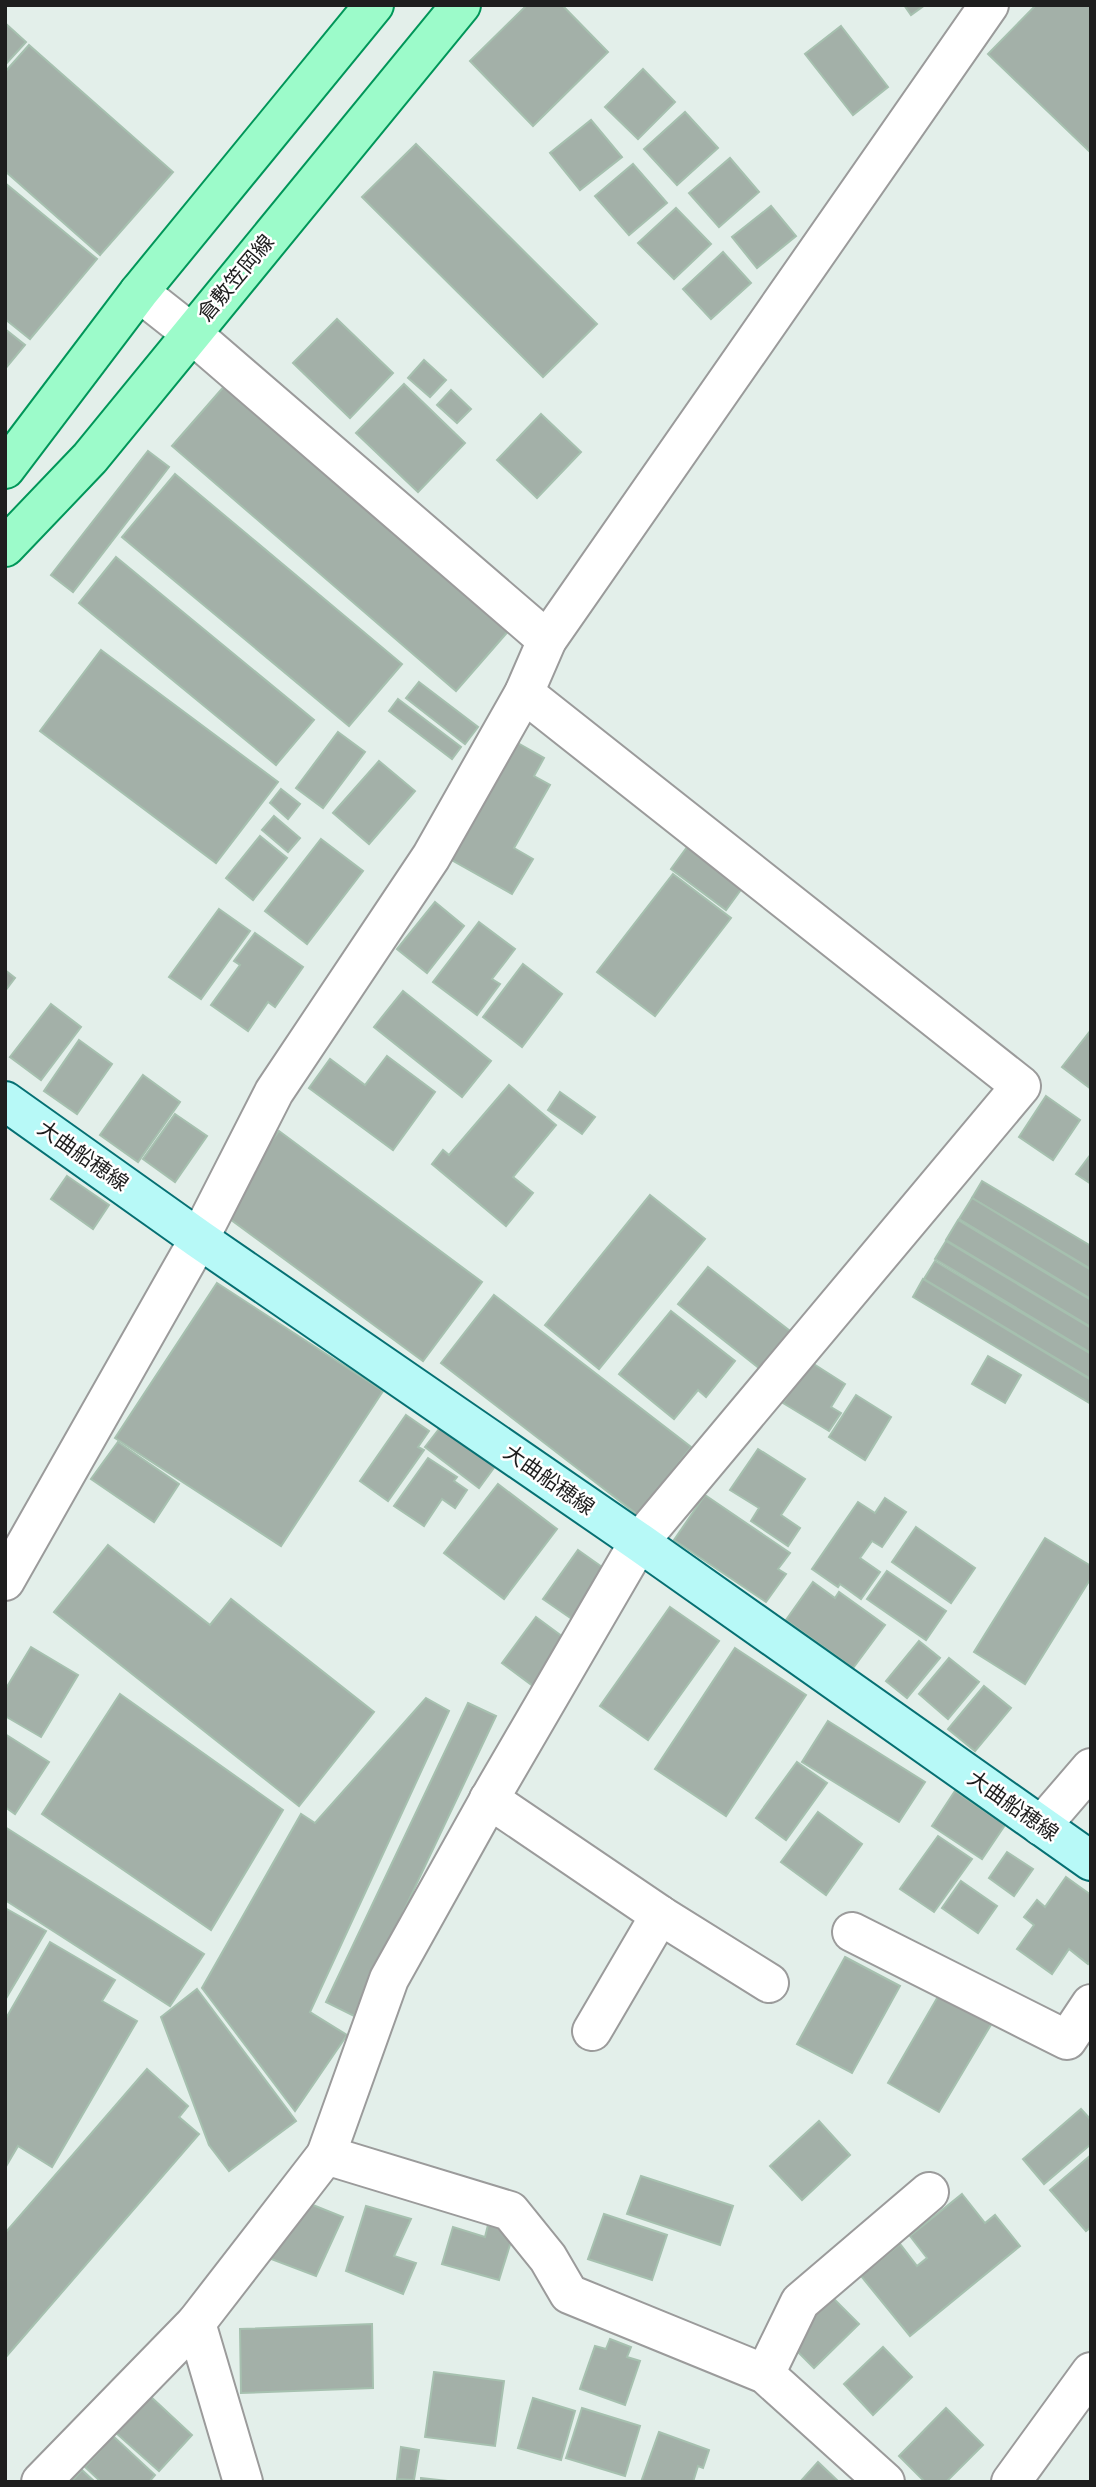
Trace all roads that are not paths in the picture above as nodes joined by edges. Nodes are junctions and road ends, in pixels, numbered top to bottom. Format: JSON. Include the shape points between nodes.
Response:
{"nodes":[{"id":1,"x":374,"y":5,"type":"edge"},
{"id":2,"x":461,"y":5,"type":"edge"},
{"id":3,"x":989,"y":5,"type":"edge"},
{"id":4,"x":139,"y":292,"type":"junction"},
{"id":5,"x":191,"y":333,"type":"junction"},
{"id":6,"x":5,"y":469,"type":"edge"},
{"id":7,"x":5,"y":547,"type":"edge"},
{"id":8,"x":547,"y":640,"type":"junction"},
{"id":9,"x":524,"y":692,"type":"junction"},
{"id":10,"x":5,"y":1101,"type":"edge"},
{"id":11,"x":199,"y":1239,"type":"junction"},
{"id":12,"x":639,"y":1542,"type":"junction"},
{"id":13,"x":5,"y":1581,"type":"edge"},
{"id":14,"x":1091,"y":1768,"type":"edge"},
{"id":15,"x":489,"y":1799,"type":"junction"},
{"id":16,"x":1041,"y":1826,"type":"junction"},
{"id":17,"x":1091,"y":1861,"type":"edge"},
{"id":18,"x":660,"y":1915,"type":"junction"},
{"id":19,"x":852,"y":1932,"type":"dead end"},
{"id":20,"x":769,"y":1983,"type":"dead end"},
{"id":21,"x":1091,"y":2004,"type":"edge"},
{"id":22,"x":592,"y":2031,"type":"dead end"},
{"id":23,"x":326,"y":2155,"type":"junction"},
{"id":24,"x":929,"y":2192,"type":"dead end"},
{"id":25,"x":196,"y":2323,"type":"junction"},
{"id":26,"x":1091,"y":2372,"type":"edge"},
{"id":27,"x":765,"y":2374,"type":"junction"},
{"id":28,"x":41,"y":2482,"type":"edge"},
{"id":29,"x":243,"y":2482,"type":"edge"},
{"id":30,"x":886,"y":2482,"type":"edge"},
{"id":31,"x":1011,"y":2482,"type":"edge"}],
"edges":[{"from":1,"to":4,"type":"main road"},
{"from":2,"to":5,"type":"main road","name":"倉敷笠岡線"},
{"from":3,"to":8,"type":"street"},
{"from":4,"to":5,"type":"street"},
{"from":4,"to":6,"type":"main road"},
{"from":5,"to":7,"type":"main road","name":"倉敷笠岡線","via":[[90,458]]},
{"from":5,"to":8,"type":"street"},
{"from":8,"to":9,"type":"street"},
{"from":9,"to":11,"type":"street","via":[[431,858],[274,1092]]},
{"from":9,"to":12,"type":"street","via":[[1021,1086]]},
{"from":10,"to":11,"type":"main road","name":"大曲船穂線"},
{"from":11,"to":12,"type":"main road","name":"大曲船穂線"},
{"from":11,"to":13,"type":"street"},
{"from":12,"to":15,"type":"street"},
{"from":12,"to":16,"type":"main road","name":"大曲船穂線"},
{"from":14,"to":16,"type":"street"},
{"from":15,"to":18,"type":"street"},
{"from":15,"to":23,"type":"street","via":[[389,1979]]},
{"from":16,"to":17,"type":"main road","name":"大曲船穂線"},
{"from":18,"to":20,"type":"street"},
{"from":18,"to":22,"type":"street"},
{"from":19,"to":21,"type":"street","via":[[1067,2040]]},
{"from":23,"to":25,"type":"street"},
{"from":23,"to":27,"type":"street","via":[[510,2211],[548,2258],[569,2294]]},
{"from":24,"to":27,"type":"street","via":[[800,2302]]},
{"from":25,"to":28,"type":"street"},
{"from":25,"to":29,"type":"street"},
{"from":26,"to":31,"type":"street"},
{"from":27,"to":30,"type":"street"}]}
